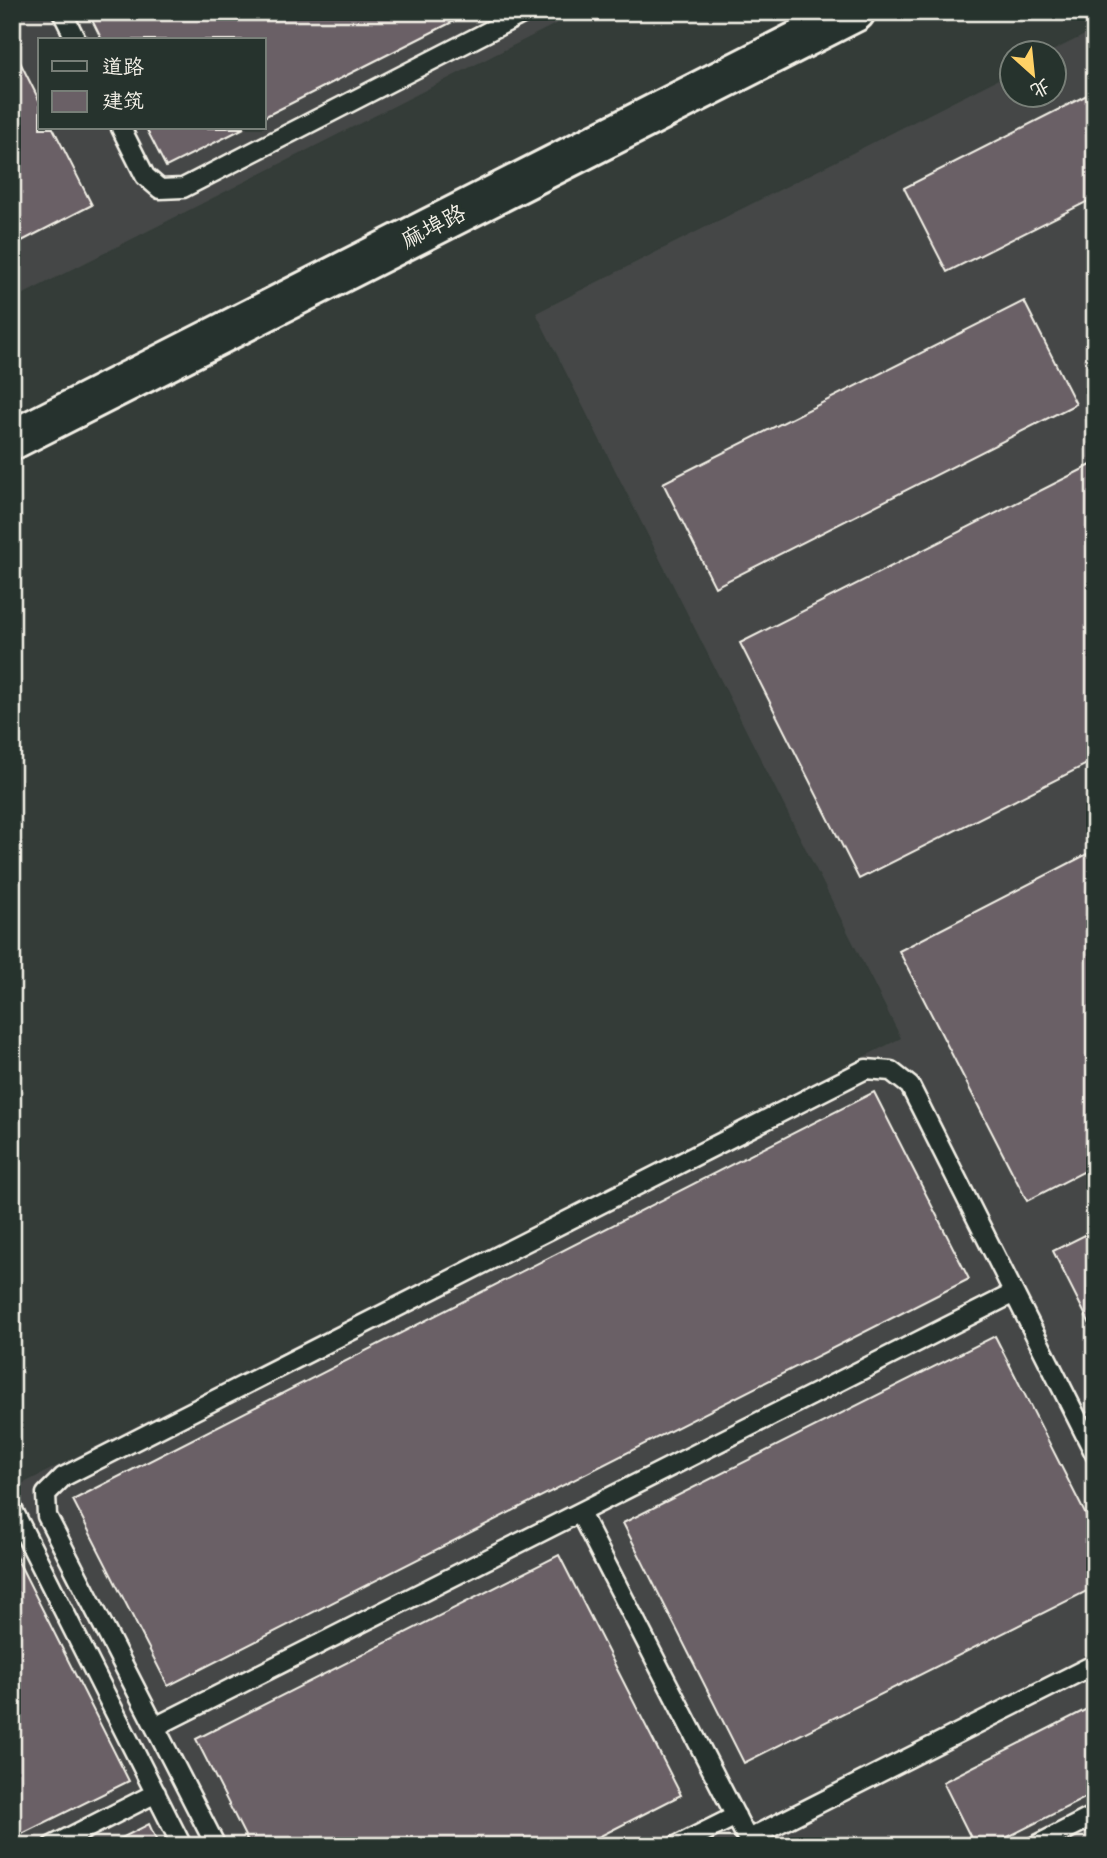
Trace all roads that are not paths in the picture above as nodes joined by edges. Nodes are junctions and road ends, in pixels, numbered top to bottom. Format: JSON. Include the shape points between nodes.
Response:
{"nodes":[{"id":1,"x":62,"y":12,"type":"edge"},
{"id":2,"x":526,"y":12,"type":"edge"},
{"id":3,"x":855,"y":12,"type":"edge"},
{"id":4,"x":75,"y":38,"type":"edge"},
{"id":5,"x":122,"y":130,"type":"edge"},
{"id":6,"x":12,"y":440,"type":"edge"},
{"id":7,"x":1014,"y":1293,"type":"junction"},
{"id":8,"x":1095,"y":1454,"type":"edge"},
{"id":9,"x":12,"y":1508,"type":"edge"},
{"id":10,"x":579,"y":1513,"type":"junction"},
{"id":11,"x":1095,"y":1664,"type":"edge"},
{"id":12,"x":155,"y":1727,"type":"junction"},
{"id":13,"x":156,"y":1793,"type":"junction"},
{"id":14,"x":736,"y":1815,"type":"junction"},
{"id":15,"x":1095,"y":1815,"type":"edge"},
{"id":16,"x":749,"y":1843,"type":"edge"},
{"id":17,"x":52,"y":1846,"type":"edge"},
{"id":18,"x":182,"y":1846,"type":"edge"},
{"id":19,"x":216,"y":1846,"type":"edge"},
{"id":20,"x":676,"y":1846,"type":"edge"},
{"id":21,"x":1035,"y":1846,"type":"edge"}],
"edges":[{"from":1,"to":4,"type":"lane"},
{"from":2,"to":5,"type":"lane","via":[[183,188],[160,189],[145,176]]},
{"from":3,"to":6,"type":"street","name":"麻埠路"},
{"from":7,"to":8,"type":"lane"},
{"from":7,"to":10,"type":"lane"},
{"from":7,"to":12,"type":"lane","via":[[910,1086],[891,1071],[866,1069],[63,1477],[46,1494],[47,1516]]},
{"from":9,"to":13,"type":"lane"},
{"from":10,"to":12,"type":"lane"},
{"from":10,"to":14,"type":"lane"},
{"from":11,"to":16,"type":"lane"},
{"from":12,"to":19,"type":"lane"},
{"from":13,"to":17,"type":"lane"},
{"from":13,"to":18,"type":"lane"},
{"from":14,"to":16,"type":"lane"},
{"from":14,"to":20,"type":"lane"},
{"from":15,"to":21,"type":"lane"}]}
